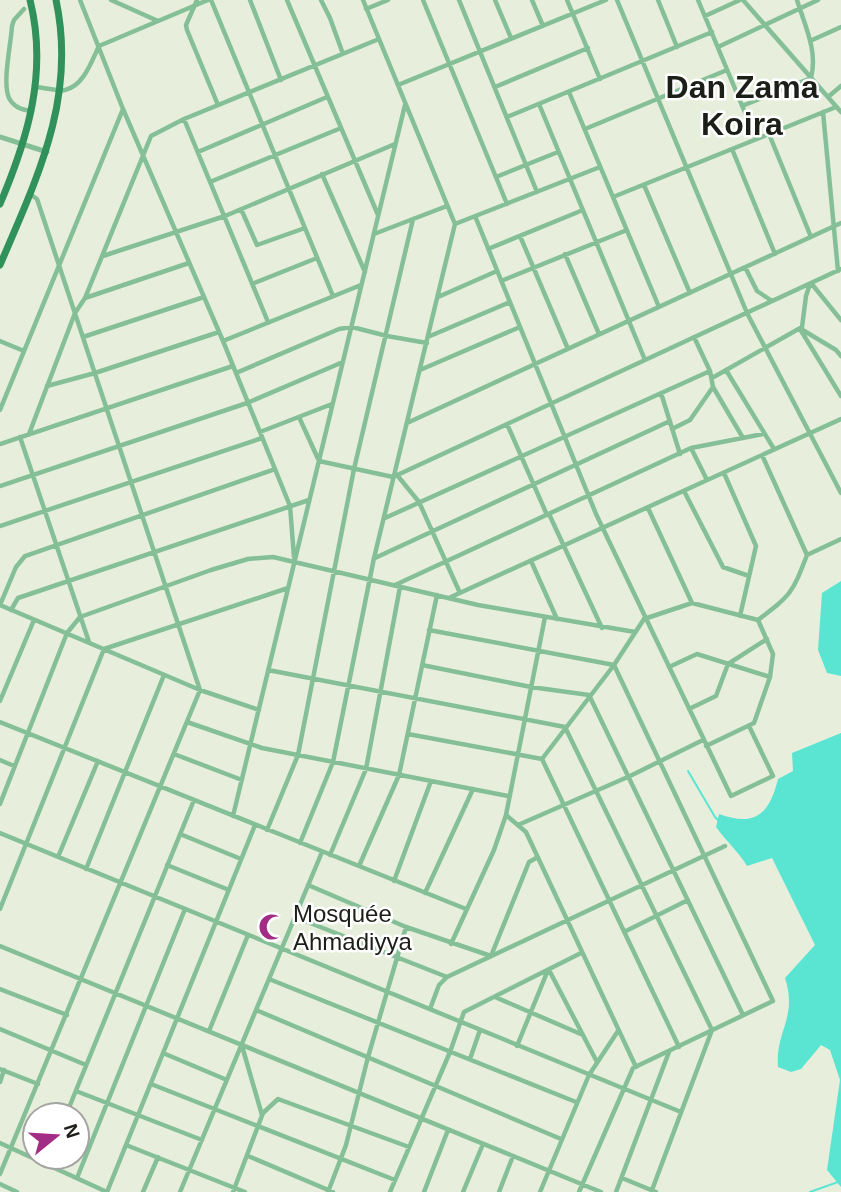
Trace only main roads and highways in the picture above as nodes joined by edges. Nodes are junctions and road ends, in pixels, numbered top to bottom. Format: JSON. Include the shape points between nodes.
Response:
{"nodes":[{"id":1,"x":30,"y":0,"type":"edge"},
{"id":2,"x":56,"y":0,"type":"edge"},
{"id":3,"x":0,"y":204,"type":"edge"},
{"id":4,"x":0,"y":265,"type":"edge"}],
"edges":[{"from":1,"to":3,"type":"main road","via":[[37,41],[37,87],[24,144]]},
{"from":2,"to":4,"type":"main road","via":[[61,44],[55,121],[47,152]]}]}
